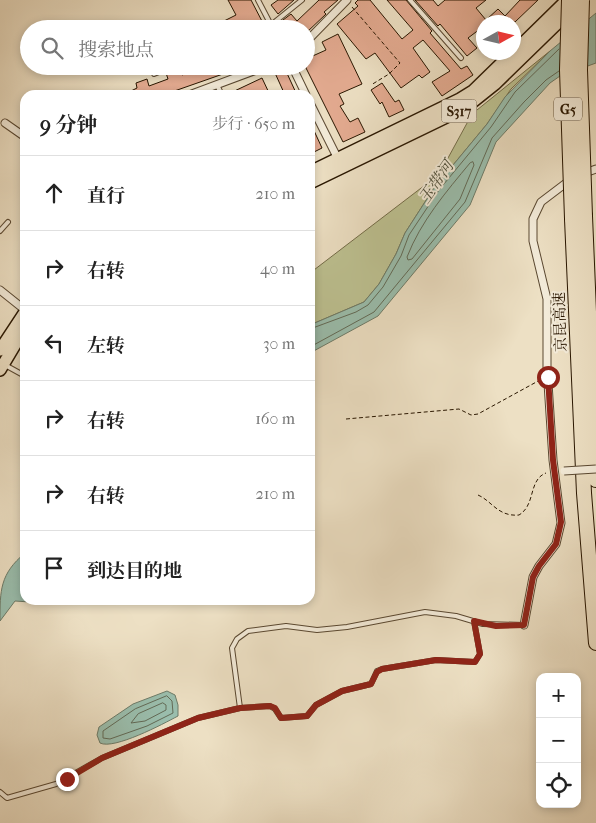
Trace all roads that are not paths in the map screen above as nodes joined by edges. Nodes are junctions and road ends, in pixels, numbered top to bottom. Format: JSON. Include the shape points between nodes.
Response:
{"nodes":[{"id":1,"x":258,"y":0,"type":"edge"},
{"id":2,"x":302,"y":0,"type":"edge"},
{"id":3,"x":347,"y":0,"type":"edge"},
{"id":4,"x":410,"y":0,"type":"edge"},
{"id":5,"x":568,"y":0,"type":"edge"},
{"id":6,"x":583,"y":0,"type":"edge"},
{"id":7,"x":268,"y":20,"type":"edge"},
{"id":8,"x":281,"y":20,"type":"edge"},
{"id":9,"x":315,"y":33,"type":"edge"},
{"id":10,"x":521,"y":44,"type":"edge"},
{"id":11,"x":461,"y":58,"type":"dead end"},
{"id":12,"x":505,"y":60,"type":"edge"},
{"id":13,"x":244,"y":75,"type":"edge"},
{"id":14,"x":296,"y":75,"type":"edge"},
{"id":15,"x":217,"y":85,"type":"junction"},
{"id":16,"x":203,"y":90,"type":"edge"},
{"id":17,"x":220,"y":90,"type":"edge"},
{"id":18,"x":304,"y":90,"type":"edge"},
{"id":19,"x":315,"y":112,"type":"edge"},
{"id":20,"x":6,"y":123,"type":"dead end"},
{"id":21,"x":20,"y":133,"type":"edge"},
{"id":22,"x":338,"y":159,"type":"junction"},
{"id":23,"x":596,"y":169,"type":"edge"},
{"id":24,"x":315,"y":170,"type":"edge"},
{"id":25,"x":315,"y":181,"type":"edge"},
{"id":26,"x":578,"y":217,"type":"junction"},
{"id":27,"x":8,"y":222,"type":"dead end"},
{"id":28,"x":0,"y":231,"type":"edge"},
{"id":29,"x":0,"y":290,"type":"edge"},
{"id":30,"x":20,"y":307,"type":"edge"},
{"id":31,"x":20,"y":319,"type":"edge"},
{"id":32,"x":20,"y":336,"type":"edge"},
{"id":33,"x":0,"y":350,"type":"edge"},
{"id":34,"x":2,"y":367,"type":"edge"},
{"id":35,"x":20,"y":374,"type":"edge"},
{"id":36,"x":596,"y":470,"type":"edge"},
{"id":37,"x":554,"y":471,"type":"junction"},
{"id":38,"x":596,"y":480,"type":"edge"},
{"id":39,"x":474,"y":621,"type":"junction"},
{"id":40,"x":524,"y":625,"type":"joint"},
{"id":41,"x":596,"y":643,"type":"edge"},
{"id":42,"x":240,"y":708,"type":"junction"},
{"id":43,"x":0,"y":792,"type":"edge"}],
"edges":[{"from":1,"to":7,"type":"lane"},
{"from":2,"to":8,"type":"lane"},
{"from":3,"to":9,"type":"street"},
{"from":4,"to":11,"type":"lane"},
{"from":5,"to":10,"type":"main road","number":"S317"},
{"from":5,"to":26,"type":"highway","name":"京昆高速","number":"G5","bridge":true,"via":[[567,79]]},
{"from":6,"to":25,"type":"main road","number":"S317","via":[[479,98],[439,122]]},
{"from":6,"to":26,"type":"highway","name":"京昆高速","number":"G5","bridge":true},
{"from":12,"to":22,"type":"main road","number":"S317","via":[[460,99]]},
{"from":13,"to":15,"type":"street"},
{"from":14,"to":18,"type":"street"},
{"from":15,"to":16,"type":"street"},
{"from":15,"to":17,"type":"lane"},
{"from":19,"to":22,"type":"street"},
{"from":20,"to":21,"type":"street"},
{"from":22,"to":24,"type":"main road","number":"S317"},
{"from":23,"to":37,"type":"street","via":[[566,182],[541,202],[533,219],[533,241],[547,299]]},
{"from":26,"to":38,"type":"highway","name":"京昆高速","number":"G5"},
{"from":26,"to":41,"type":"highway","name":"京昆高速","number":"G5","via":[[584,493]]},
{"from":27,"to":28,"type":"lane"},
{"from":29,"to":30,"type":"street"},
{"from":31,"to":33,"type":"main road"},
{"from":32,"to":34,"type":"main road"},
{"from":34,"to":35,"type":"lane"},
{"from":36,"to":37,"type":"street","bridge":true},
{"from":37,"to":40,"type":"street","via":[[560,532],[556,544],[533,577]]},
{"from":39,"to":40,"type":"lane","via":[[496,626]]},
{"from":39,"to":42,"type":"lane","via":[[480,654],[475,662],[436,660],[382,669],[371,684],[342,691],[316,705],[302,718],[281,718],[273,707]]},
{"from":39,"to":42,"type":"lane","via":[[425,612],[348,627],[317,630],[286,626],[248,630],[232,648]]},
{"from":42,"to":43,"type":"lane","via":[[198,718],[102,758],[56,784],[7,798]]}]}
